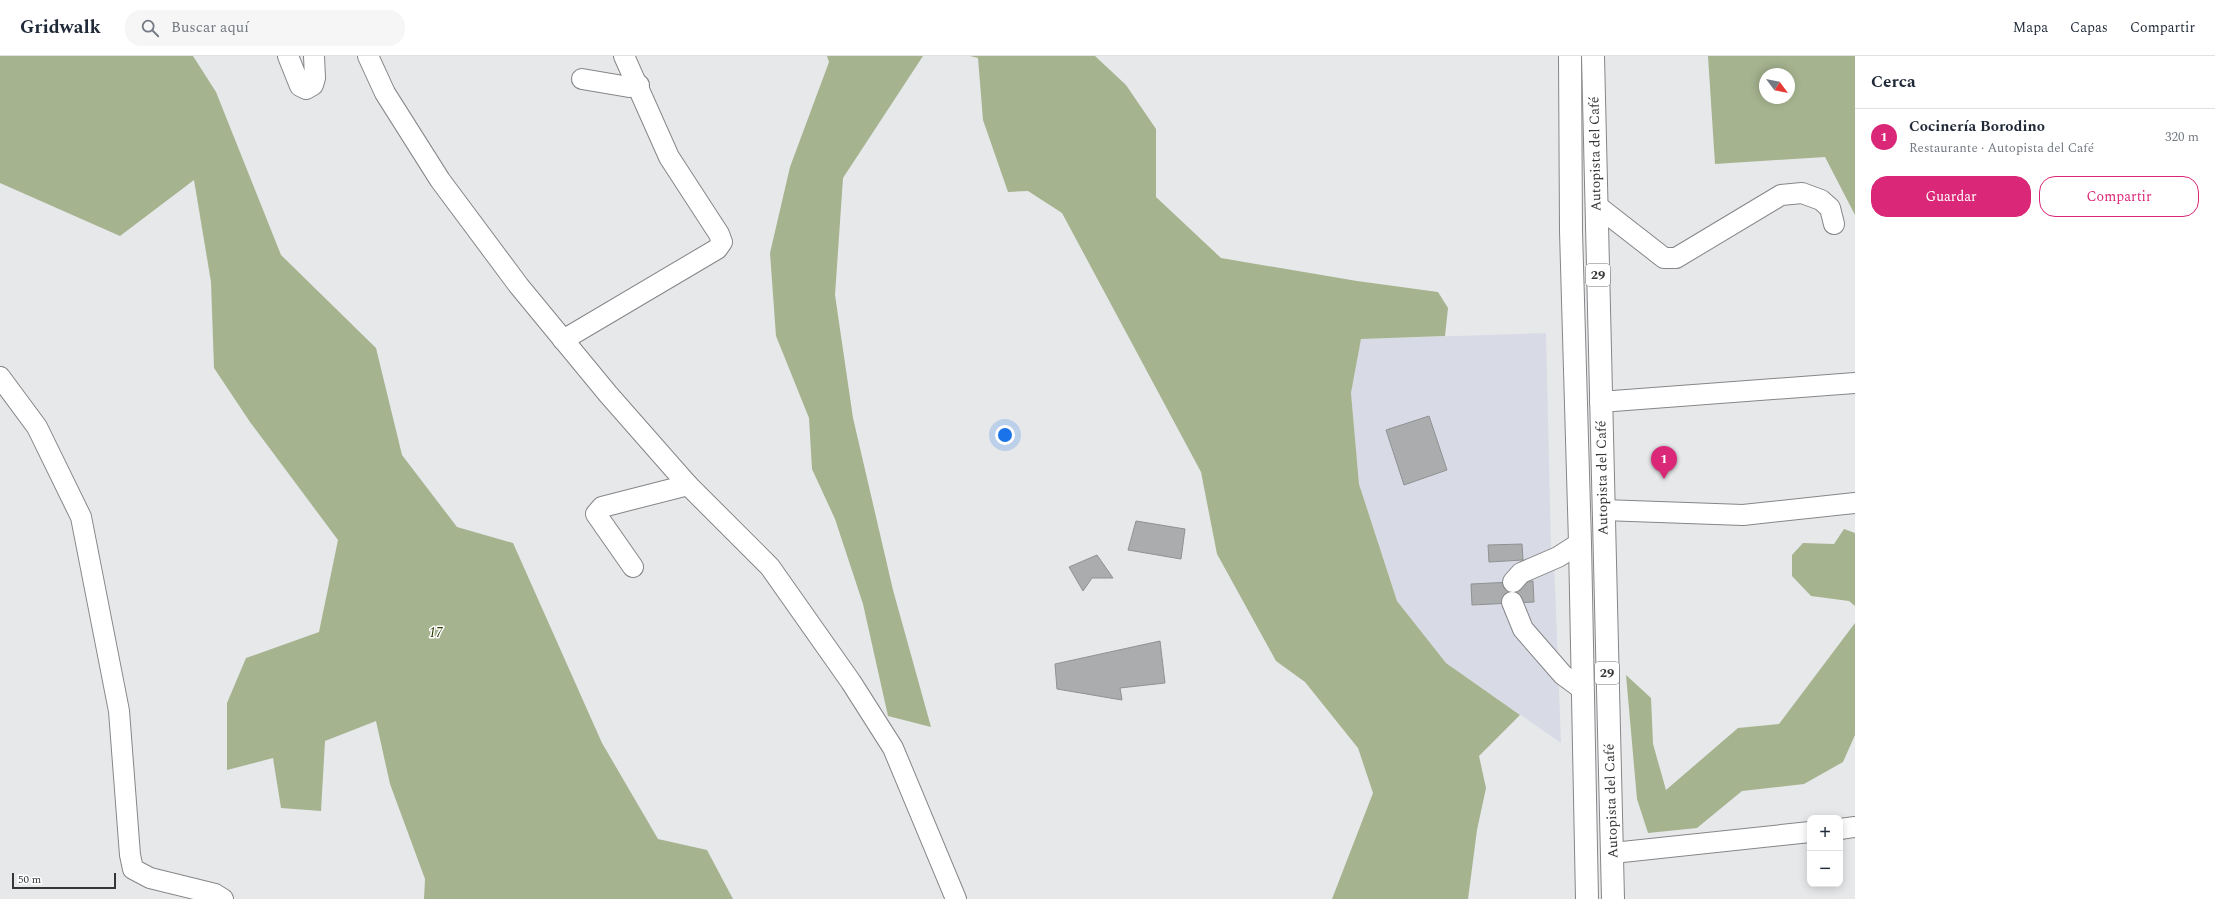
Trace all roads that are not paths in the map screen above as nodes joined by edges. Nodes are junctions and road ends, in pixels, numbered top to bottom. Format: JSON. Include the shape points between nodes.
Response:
{"nodes":[{"id":1,"x":288,"y":56,"type":"edge"},
{"id":2,"x":314,"y":56,"type":"edge"},
{"id":3,"x":368,"y":56,"type":"edge"},
{"id":4,"x":624,"y":56,"type":"edge"},
{"id":5,"x":1570,"y":56,"type":"edge"},
{"id":6,"x":1593,"y":56,"type":"edge"},
{"id":7,"x":582,"y":79,"type":"dead end"},
{"id":8,"x":638,"y":85,"type":"junction"},
{"id":9,"x":1596,"y":205,"type":"junction"},
{"id":10,"x":1834,"y":224,"type":"dead end"},
{"id":11,"x":563,"y":340,"type":"junction"},
{"id":12,"x":0,"y":377,"type":"edge"},
{"id":13,"x":1855,"y":383,"type":"edge"},
{"id":14,"x":1600,"y":402,"type":"junction"},
{"id":15,"x":688,"y":485,"type":"junction"},
{"id":16,"x":1855,"y":503,"type":"edge"},
{"id":17,"x":1603,"y":510,"type":"junction"},
{"id":18,"x":1580,"y":543,"type":"junction"},
{"id":19,"x":632,"y":567,"type":"dead end"},
{"id":20,"x":1513,"y":582,"type":"dead end"},
{"id":21,"x":1512,"y":602,"type":"dead end"},
{"id":22,"x":1582,"y":689,"type":"junction"},
{"id":23,"x":1855,"y":827,"type":"edge"},
{"id":24,"x":1843,"y":829,"type":"edge"},
{"id":25,"x":1807,"y":832,"type":"edge"},
{"id":26,"x":1613,"y":853,"type":"junction"},
{"id":27,"x":223,"y":899,"type":"edge"},
{"id":28,"x":956,"y":899,"type":"edge"},
{"id":29,"x":1587,"y":899,"type":"edge"},
{"id":30,"x":1613,"y":899,"type":"edge"}],
"edges":[{"from":1,"to":2,"type":"street","via":[[300,86],[306,89],[312,85],[315,78]]},
{"from":3,"to":11,"type":"street","via":[[385,93],[440,180]]},
{"from":4,"to":8,"type":"street"},
{"from":5,"to":18,"type":"highway","name":"Autopista del Café","number":"29","via":[[1571,246]]},
{"from":6,"to":9,"type":"highway","name":"Autopista del Café","number":"29"},
{"from":7,"to":8,"type":"street","via":[[629,87]]},
{"from":8,"to":11,"type":"street","via":[[669,157],[722,242],[718,249]]},
{"from":9,"to":10,"type":"street","via":[[1664,258],[1676,258],[1781,195],[1802,193],[1821,200],[1830,208]]},
{"from":9,"to":14,"type":"highway","name":"Autopista del Café","number":"29"},
{"from":11,"to":15,"type":"street"},
{"from":12,"to":27,"type":"street","via":[[37,427],[81,517],[119,711],[133,869],[150,878],[215,894]]},
{"from":13,"to":14,"type":"street"},
{"from":14,"to":17,"type":"highway","name":"Autopista del Café","number":"29"},
{"from":15,"to":19,"type":"street","via":[[602,507],[596,514]]},
{"from":15,"to":28,"type":"street","via":[[770,567],[851,682],[893,748]]},
{"from":16,"to":17,"type":"street","via":[[1743,515]]},
{"from":17,"to":26,"type":"highway","name":"Autopista del Café","number":"29"},
{"from":18,"to":20,"type":"street","via":[[1558,557],[1521,573]]},
{"from":18,"to":22,"type":"highway","name":"Autopista del Café","number":"29"},
{"from":21,"to":22,"type":"street","via":[[1523,629],[1563,675]]},
{"from":22,"to":29,"type":"highway","name":"Autopista del Café","number":"29"},
{"from":23,"to":24,"type":"street"},
{"from":25,"to":26,"type":"street"},
{"from":26,"to":30,"type":"highway","name":"Autopista del Café","number":"29"}]}
